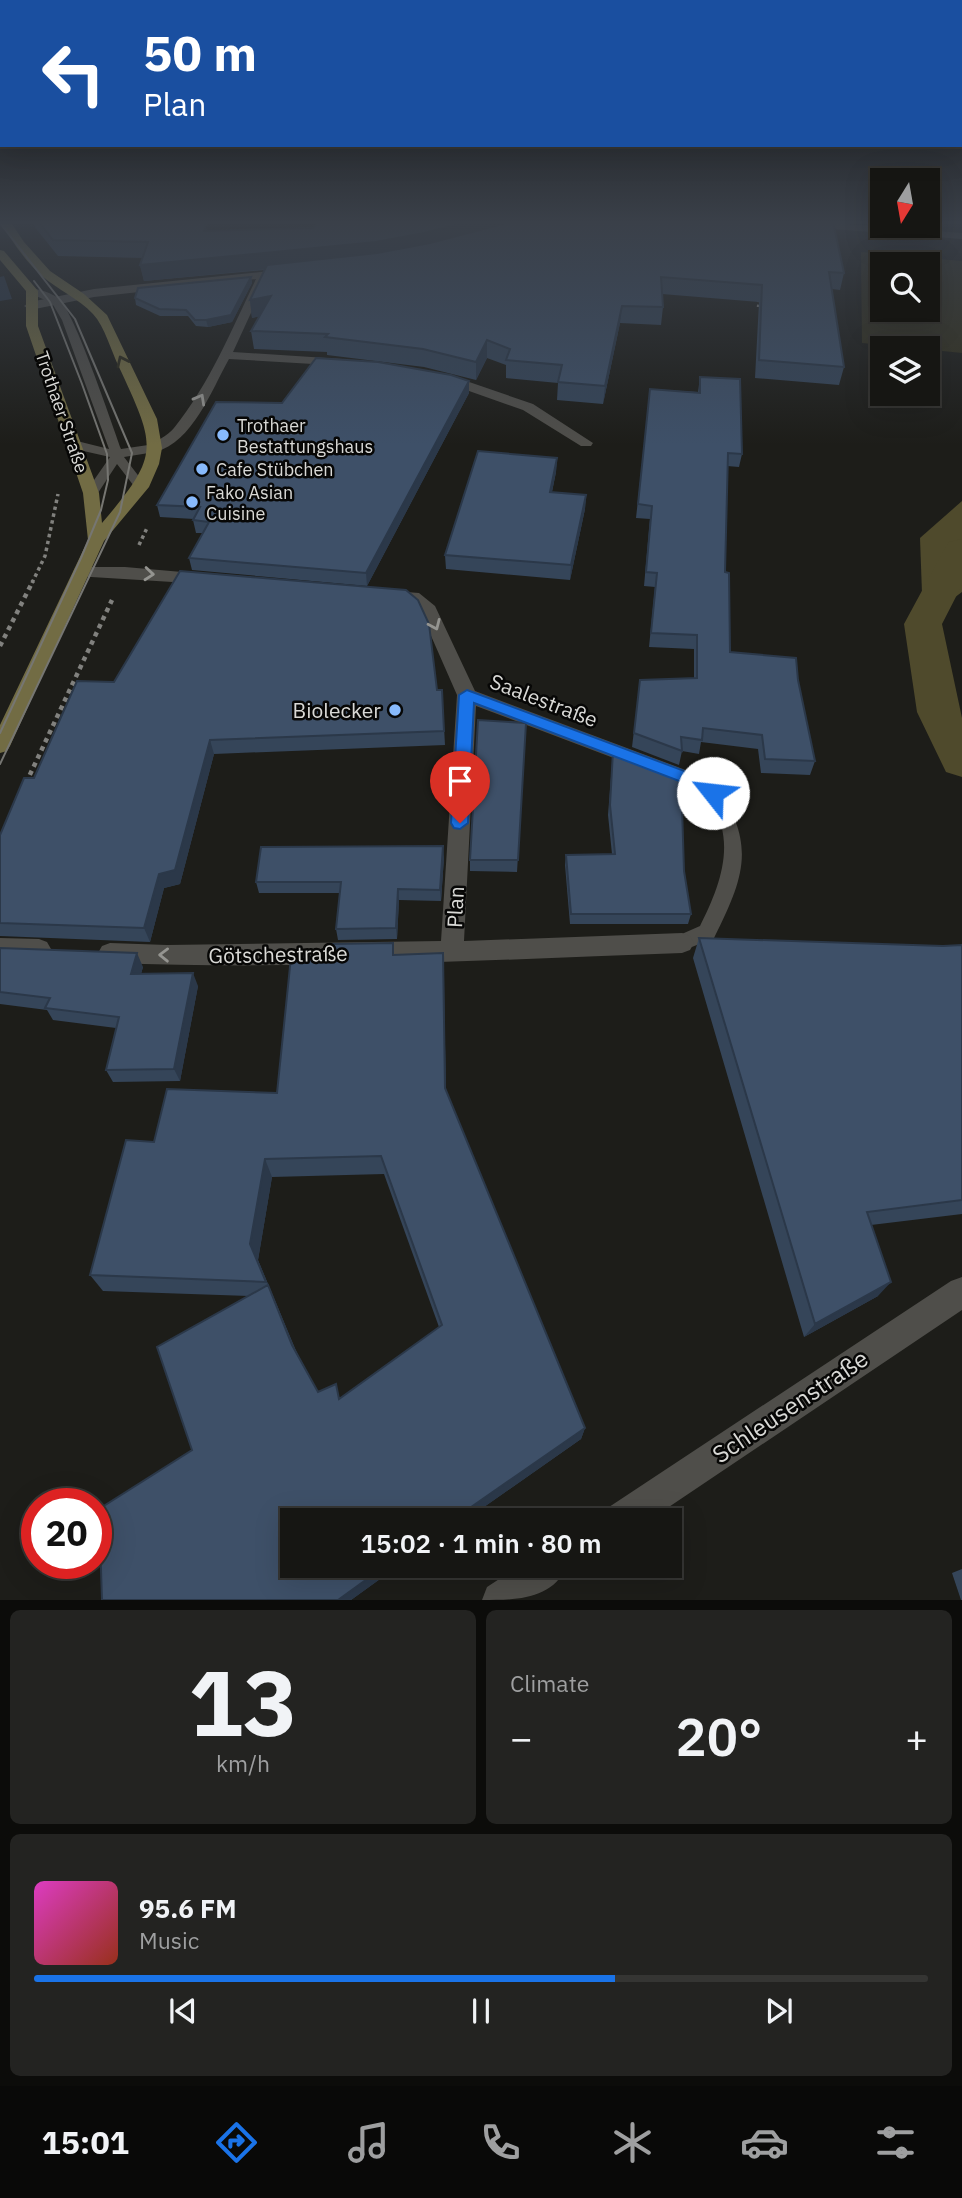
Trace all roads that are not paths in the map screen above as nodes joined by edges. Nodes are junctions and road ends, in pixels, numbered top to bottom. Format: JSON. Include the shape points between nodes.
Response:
{"nodes":[{"id":1,"x":29,"y":296,"type":"edge"},
{"id":2,"x":59,"y":296,"type":"edge"},
{"id":3,"x":80,"y":296,"type":"joint"},
{"id":4,"x":254,"y":296,"type":"edge"},
{"id":5,"x":31,"y":299,"type":"junction"},
{"id":6,"x":56,"y":301,"type":"junction"},
{"id":7,"x":225,"y":355,"type":"junction"},
{"id":8,"x":356,"y":364,"type":"edge"},
{"id":9,"x":428,"y":374,"type":"edge"},
{"id":10,"x":586,"y":443,"type":"dead end"},
{"id":11,"x":73,"y":444,"type":"junction"},
{"id":12,"x":155,"y":447,"type":"junction"},
{"id":13,"x":117,"y":454,"type":"junction"},
{"id":14,"x":141,"y":487,"type":"junction"},
{"id":15,"x":91,"y":494,"type":"junction"},
{"id":16,"x":96,"y":540,"type":"junction"},
{"id":17,"x":81,"y":572,"type":"junction"},
{"id":18,"x":221,"y":581,"type":"edge"},
{"id":19,"x":372,"y":594,"type":"edge"},
{"id":20,"x":467,"y":695,"type":"junction"},
{"id":21,"x":0,"y":746,"type":"edge"},
{"id":22,"x":708,"y":786,"type":"joint"},
{"id":23,"x":681,"y":943,"type":"joint"},
{"id":24,"x":0,"y":948,"type":"edge"},
{"id":25,"x":56,"y":950,"type":"edge"},
{"id":26,"x":84,"y":951,"type":"edge"},
{"id":27,"x":452,"y":951,"type":"junction"},
{"id":28,"x":962,"y":1292,"type":"edge"},
{"id":29,"x":638,"y":1508,"type":"edge"},
{"id":30,"x":532,"y":1578,"type":"edge"},
{"id":31,"x":500,"y":1600,"type":"edge"}],
"edges":[{"from":1,"to":5,"type":"main road","name":"Trothaer Straße"},
{"from":2,"to":6,"type":"lane"},
{"from":3,"to":6,"type":"street"},
{"from":12,"to":3,"type":"main road","one_way":true,"via":[[150,419],[101,315]]},
{"from":4,"to":7,"type":"street"},
{"from":5,"to":6,"type":"street"},
{"from":5,"to":11,"type":"main road","name":"Trothaer Straße","via":[[32,326]]},
{"from":6,"to":13,"type":"lane"},
{"from":7,"to":8,"type":"street"},
{"from":12,"to":7,"type":"street","one_way":true,"via":[[176,435],[189,418]]},
{"from":9,"to":10,"type":"street","via":[[528,407]]},
{"from":11,"to":13,"type":"lane","via":[[96,453]]},
{"from":11,"to":15,"type":"main road","name":"Trothaer Straße"},
{"from":12,"to":13,"type":"lane"},
{"from":12,"to":14,"type":"main road"},
{"from":13,"to":14,"type":"lane"},
{"from":13,"to":15,"type":"lane"},
{"from":14,"to":16,"type":"main road"},
{"from":15,"to":16,"type":"main road","name":"Trothaer Straße"},
{"from":16,"to":17,"type":"main road"},
{"from":17,"to":18,"type":"street","one_way":true},
{"from":17,"to":21,"type":"main road"},
{"from":19,"to":20,"type":"street","name":"Saalestraße","one_way":true,"via":[[413,597],[429,610]]},
{"from":20,"to":22,"type":"street","name":"Saalestraße"},
{"from":20,"to":27,"type":"street","name":"Plan"},
{"from":22,"to":23,"type":"lane","via":[[730,826],[728,876],[707,932]]},
{"from":23,"to":27,"type":"street","name":"Götschestraße"},
{"from":24,"to":25,"type":"street"},
{"from":27,"to":26,"type":"street","name":"Götschestraße","one_way":true,"via":[[167,955]]},
{"from":28,"to":29,"type":"street","name":"Schleusenstraße"},
{"from":30,"to":31,"type":"street"}]}
